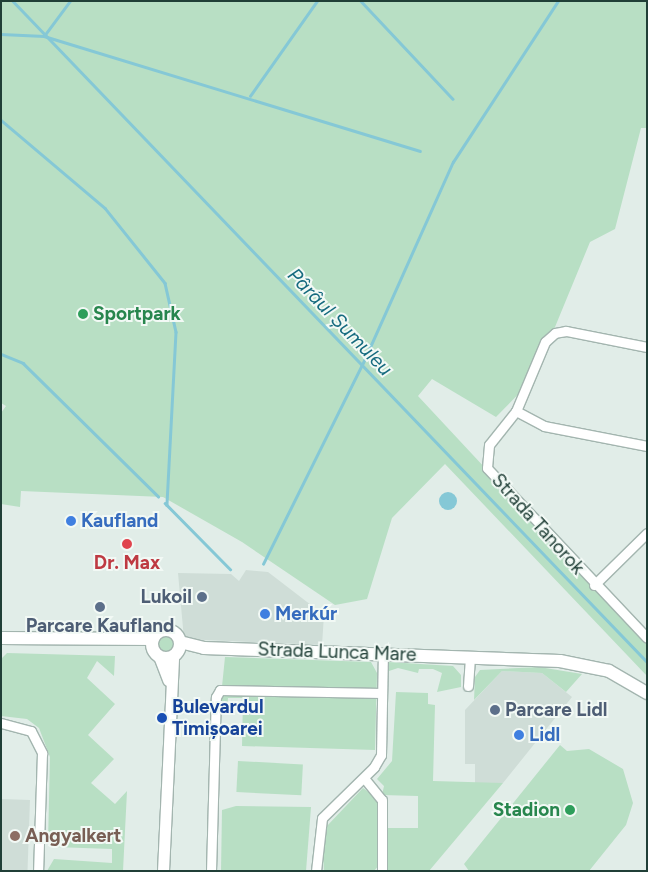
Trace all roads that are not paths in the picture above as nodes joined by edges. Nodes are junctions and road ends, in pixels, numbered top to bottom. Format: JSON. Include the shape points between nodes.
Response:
{"nodes":[{"id":1,"x":647,"y":347,"type":"edge"},
{"id":2,"x":516,"y":411,"type":"junction"},
{"id":3,"x":647,"y":446,"type":"edge"},
{"id":4,"x":647,"y":533,"type":"edge"},
{"id":5,"x":594,"y":585,"type":"junction"},
{"id":6,"x":1,"y":638,"type":"edge"},
{"id":7,"x":647,"y":638,"type":"edge"},
{"id":8,"x":155,"y":648,"type":"junction"},
{"id":9,"x":177,"y":650,"type":"junction"},
{"id":10,"x":383,"y":654,"type":"junction"},
{"id":11,"x":470,"y":657,"type":"junction"},
{"id":12,"x":169,"y":684,"type":"junction"},
{"id":13,"x":468,"y":686,"type":"dead end"},
{"id":14,"x":647,"y":692,"type":"edge"},
{"id":15,"x":382,"y":693,"type":"junction"},
{"id":16,"x":1,"y":723,"type":"edge"},
{"id":17,"x":364,"y":778,"type":"junction"},
{"id":18,"x":38,"y":871,"type":"edge"},
{"id":19,"x":163,"y":871,"type":"edge"},
{"id":20,"x":211,"y":871,"type":"edge"},
{"id":21,"x":316,"y":871,"type":"edge"},
{"id":22,"x":382,"y":871,"type":"edge"}],
"edges":[{"from":1,"to":2,"type":"street","name":"Strada Tanorok","via":[[566,331],[555,333],[545,342]]},
{"from":2,"to":3,"type":"street","via":[[544,426]]},
{"from":2,"to":5,"type":"street","name":"Strada Tanorok","via":[[489,445],[487,468]]},
{"from":4,"to":5,"type":"street","name":"Strada Tanorok"},
{"from":5,"to":7,"type":"street","name":"Strada Tanorok"},
{"from":6,"to":8,"type":"main road","via":[[132,642]]},
{"from":8,"to":9,"type":"main road"},
{"from":8,"to":9,"type":"main road","via":[[166,630]]},
{"from":8,"to":12,"type":"street"},
{"from":9,"to":10,"type":"main road","name":"Strada Lunca Mare","via":[[204,648]]},
{"from":9,"to":12,"type":"street"},
{"from":10,"to":11,"type":"main road","name":"Strada Lunca Mare"},
{"from":10,"to":15,"type":"street"},
{"from":11,"to":13,"type":"street"},
{"from":11,"to":14,"type":"main road","name":"Strada Lunca Mare","via":[[591,666],[617,674]]},
{"from":12,"to":19,"type":"street"},
{"from":15,"to":17,"type":"street","via":[[382,751]]},
{"from":15,"to":20,"type":"street","via":[[220,690],[216,697]]},
{"from":16,"to":18,"type":"street","via":[[32,731],[42,753]]},
{"from":17,"to":21,"type":"street","via":[[322,818]]},
{"from":17,"to":22,"type":"street","via":[[382,800]]}]}
